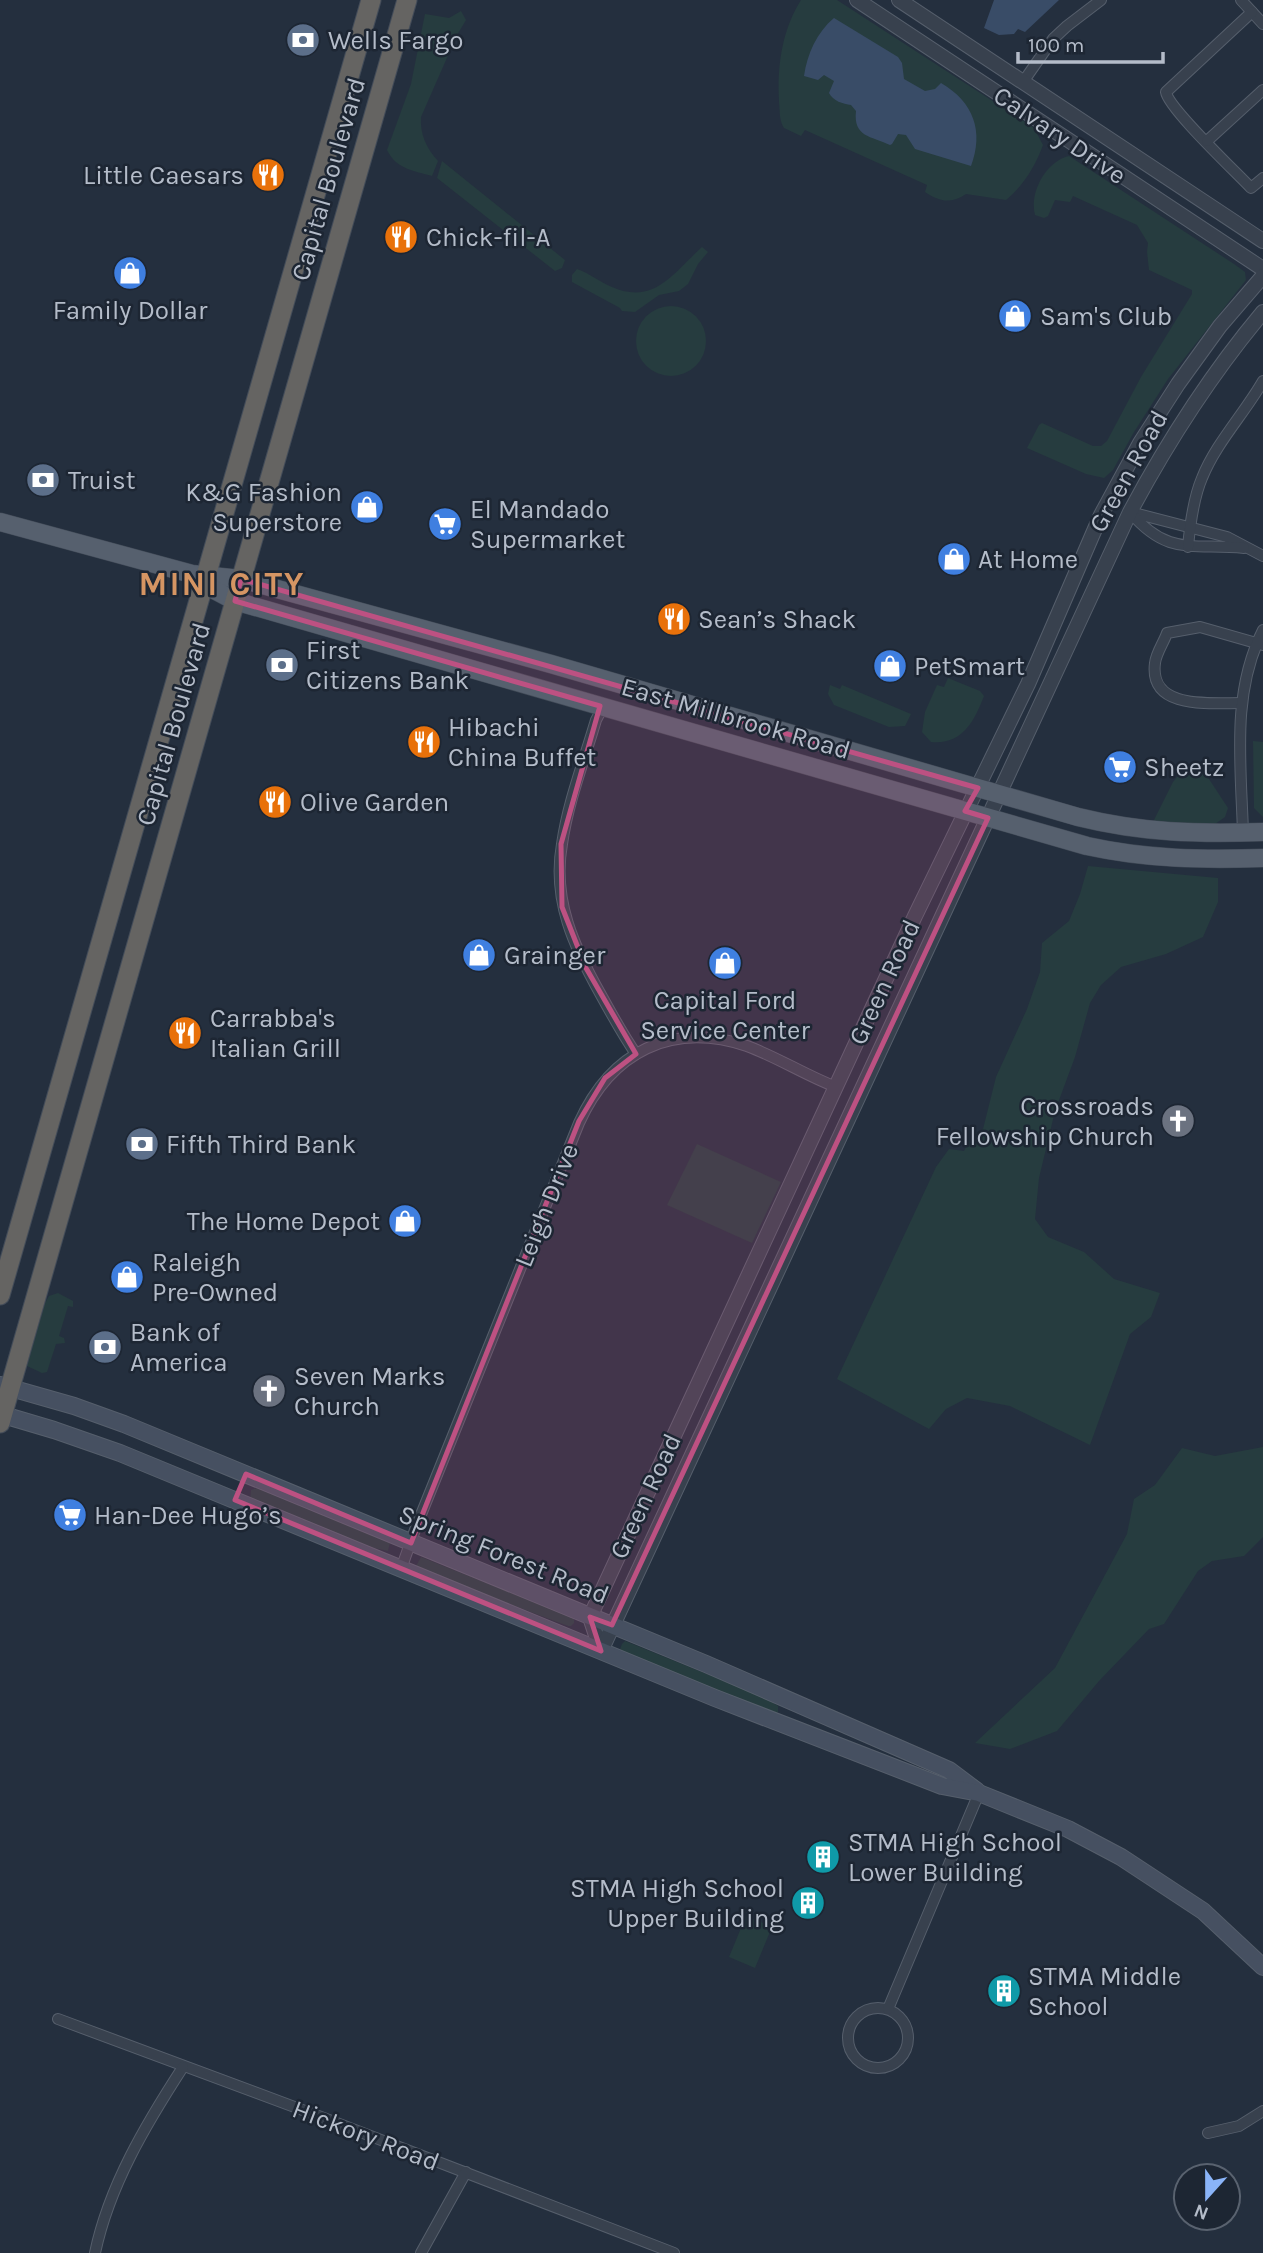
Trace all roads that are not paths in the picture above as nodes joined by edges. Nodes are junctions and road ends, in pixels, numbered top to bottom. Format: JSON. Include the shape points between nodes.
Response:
{"nodes":[{"id":1,"x":371,"y":0,"type":"edge"},
{"id":2,"x":407,"y":0,"type":"edge"},
{"id":3,"x":857,"y":0,"type":"edge"},
{"id":4,"x":898,"y":0,"type":"edge"},
{"id":5,"x":1101,"y":0,"type":"edge"},
{"id":6,"x":1241,"y":0,"type":"edge"},
{"id":7,"x":1252,"y":12,"type":"junction"},
{"id":8,"x":1263,"y":24,"type":"edge"},
{"id":9,"x":1023,"y":82,"type":"junction"},
{"id":10,"x":1263,"y":90,"type":"edge"},
{"id":11,"x":1207,"y":141,"type":"junction"},
{"id":12,"x":1263,"y":178,"type":"edge"},
{"id":13,"x":1263,"y":241,"type":"edge"},
{"id":14,"x":1263,"y":269,"type":"edge"},
{"id":15,"x":1263,"y":276,"type":"edge"},
{"id":16,"x":1263,"y":313,"type":"edge"},
{"id":17,"x":1263,"y":381,"type":"edge"},
{"id":18,"x":1109,"y":500,"type":"junction"},
{"id":19,"x":1130,"y":512,"type":"junction"},
{"id":20,"x":0,"y":522,"type":"edge"},
{"id":21,"x":1190,"y":527,"type":"junction"},
{"id":22,"x":1188,"y":547,"type":"junction"},
{"id":23,"x":1250,"y":548,"type":"junction"},
{"id":24,"x":1263,"y":556,"type":"edge"},
{"id":25,"x":201,"y":577,"type":"junction"},
{"id":26,"x":241,"y":579,"type":"junction"},
{"id":27,"x":235,"y":601,"type":"junction"},
{"id":28,"x":1263,"y":630,"type":"edge"},
{"id":29,"x":1260,"y":644,"type":"edge"},
{"id":30,"x":610,"y":681,"type":"junction"},
{"id":31,"x":1028,"y":684,"type":"junction"},
{"id":32,"x":1046,"y":692,"type":"junction"},
{"id":33,"x":557,"y":694,"type":"junction"},
{"id":34,"x":1241,"y":703,"type":"junction"},
{"id":35,"x":603,"y":707,"type":"junction"},
{"id":36,"x":709,"y":709,"type":"junction"},
{"id":37,"x":978,"y":788,"type":"junction"},
{"id":38,"x":998,"y":794,"type":"junction"},
{"id":39,"x":965,"y":811,"type":"junction"},
{"id":40,"x":988,"y":818,"type":"junction"},
{"id":41,"x":1263,"y":832,"type":"edge"},
{"id":42,"x":1243,"y":833,"type":"junction"},
{"id":43,"x":1263,"y":858,"type":"edge"},
{"id":44,"x":636,"y":1054,"type":"junction"},
{"id":45,"x":836,"y":1087,"type":"junction"},
{"id":46,"x":859,"y":1095,"type":"junction"},
{"id":47,"x":0,"y":1295,"type":"edge"},
{"id":48,"x":736,"y":1302,"type":"junction"},
{"id":49,"x":758,"y":1313,"type":"junction"},
{"id":50,"x":704,"y":1370,"type":"junction"},
{"id":51,"x":726,"y":1381,"type":"junction"},
{"id":52,"x":5,"y":1386,"type":"edge"},
{"id":53,"x":1,"y":1417,"type":"edge"},
{"id":54,"x":246,"y":1475,"type":"junction"},
{"id":55,"x":235,"y":1500,"type":"junction"},
{"id":56,"x":411,"y":1542,"type":"junction"},
{"id":57,"x":401,"y":1569,"type":"junction"},
{"id":58,"x":590,"y":1617,"type":"junction"},
{"id":59,"x":612,"y":1625,"type":"junction"},
{"id":60,"x":601,"y":1651,"type":"junction"},
{"id":61,"x":979,"y":1793,"type":"junction"},
{"id":62,"x":1262,"y":1965,"type":"edge"},
{"id":63,"x":888,"y":2009,"type":"junction"},
{"id":64,"x":58,"y":2020,"type":"dead end"},
{"id":65,"x":183,"y":2067,"type":"junction"},
{"id":66,"x":1263,"y":2111,"type":"edge"},
{"id":67,"x":1208,"y":2133,"type":"dead end"},
{"id":68,"x":466,"y":2172,"type":"junction"},
{"id":69,"x":95,"y":2253,"type":"edge"},
{"id":70,"x":421,"y":2253,"type":"edge"},
{"id":71,"x":674,"y":2253,"type":"edge"}],
"edges":[{"from":1,"to":25,"type":"highway","name":"Capital Boulevard"},
{"from":2,"to":26,"type":"highway","name":"Capital Boulevard"},
{"from":3,"to":14,"type":"street","name":"Calvary Drive"},
{"from":4,"to":9,"type":"street","name":"Calvary Drive"},
{"from":5,"to":9,"type":"street","via":[[1053,39]]},
{"from":6,"to":7,"type":"street"},
{"from":7,"to":8,"type":"street"},
{"from":7,"to":11,"type":"street","via":[[1166,92]]},
{"from":9,"to":13,"type":"street","name":"Calvary Drive"},
{"from":10,"to":11,"type":"street"},
{"from":11,"to":12,"type":"street","via":[[1251,188]]},
{"from":15,"to":18,"type":"street","name":"Green Road","via":[[1178,384]]},
{"from":16,"to":19,"type":"street","name":"Green Road","via":[[1190,409]]},
{"from":17,"to":21,"type":"street","via":[[1201,479]]},
{"from":18,"to":19,"type":"street"},
{"from":18,"to":31,"type":"street","name":"Green Road"},
{"from":19,"to":21,"type":"street"},
{"from":19,"to":22,"type":"street","via":[[1164,541]]},
{"from":19,"to":32,"type":"street","name":"Green Road"},
{"from":20,"to":25,"type":"main road"},
{"from":21,"to":22,"type":"street"},
{"from":21,"to":23,"type":"street"},
{"from":22,"to":23,"type":"street"},
{"from":23,"to":24,"type":"street"},
{"from":25,"to":26,"type":"main road","name":"East Millbrook Road"},
{"from":25,"to":27,"type":"main road","name":"East Millbrook Road"},
{"from":25,"to":47,"type":"highway","name":"Capital Boulevard"},
{"from":26,"to":27,"type":"highway","name":"Capital Boulevard"},
{"from":26,"to":30,"type":"main road","name":"East Millbrook Road"},
{"from":27,"to":33,"type":"main road","name":"East Millbrook Road"},
{"from":27,"to":52,"type":"highway","name":"Capital Boulevard"},
{"from":28,"to":29,"type":"street"},
{"from":29,"to":34,"type":"street","via":[[1248,666]]},
{"from":29,"to":34,"type":"street","via":[[1200,627],[1167,632],[1155,663],[1157,684],[1172,699]]},
{"from":30,"to":33,"type":"main road","via":[[588,692]]},
{"from":30,"to":36,"type":"main road","name":"East Millbrook Road"},
{"from":31,"to":32,"type":"street"},
{"from":31,"to":37,"type":"street","name":"Green Road"},
{"from":32,"to":38,"type":"street","name":"Green Road"},
{"from":33,"to":35,"type":"main road","name":"East Millbrook Road"},
{"from":34,"to":42,"type":"street"},
{"from":35,"to":36,"type":"main road","via":[[627,697],[672,709]]},
{"from":35,"to":39,"type":"main road","name":"East Millbrook Road"},
{"from":35,"to":44,"type":"street","via":[[561,844],[559,879],[572,941]]},
{"from":36,"to":37,"type":"main road","name":"East Millbrook Road"},
{"from":37,"to":38,"type":"main road","name":"East Millbrook Road"},
{"from":37,"to":39,"type":"street","name":"Green Road"},
{"from":38,"to":40,"type":"street","name":"Green Road"},
{"from":38,"to":42,"type":"main road","name":"East Millbrook Road","via":[[1129,828],[1182,834]]},
{"from":39,"to":40,"type":"main road","name":"East Millbrook Road"},
{"from":39,"to":45,"type":"street","name":"Green Road"},
{"from":40,"to":43,"type":"main road","name":"East Millbrook Road","via":[[1140,856]]},
{"from":40,"to":46,"type":"street","name":"Green Road"},
{"from":41,"to":42,"type":"main road","name":"East Millbrook Road"},
{"from":44,"to":45,"type":"street","name":"Leigh Drive","via":[[669,1041],[709,1038],[748,1047]]},
{"from":44,"to":56,"type":"street","name":"Leigh Drive","via":[[605,1078],[579,1121]]},
{"from":45,"to":46,"type":"street"},
{"from":45,"to":48,"type":"street","name":"Green Road"},
{"from":46,"to":49,"type":"street","name":"Green Road"},
{"from":48,"to":49,"type":"street"},
{"from":48,"to":50,"type":"street","name":"Green Road"},
{"from":49,"to":51,"type":"street","name":"Green Road"},
{"from":50,"to":51,"type":"street"},
{"from":50,"to":58,"type":"street","name":"Green Road"},
{"from":51,"to":59,"type":"street","name":"Green Road"},
{"from":52,"to":53,"type":"highway","name":"Capital Boulevard"},
{"from":52,"to":54,"type":"main road","name":"Spring Forest Road","via":[[91,1412]]},
{"from":53,"to":55,"type":"main road","name":"Spring Forest Road","via":[[87,1441]]},
{"from":54,"to":55,"type":"main road"},
{"from":54,"to":56,"type":"main road","name":"Spring Forest Road"},
{"from":55,"to":57,"type":"main road","name":"Spring Forest Road"},
{"from":56,"to":57,"type":"street","name":"Leigh Drive"},
{"from":56,"to":58,"type":"main road","name":"Spring Forest Road"},
{"from":57,"to":60,"type":"main road","name":"Spring Forest Road"},
{"from":58,"to":59,"type":"main road","name":"Spring Forest Road"},
{"from":58,"to":60,"type":"street"},
{"from":59,"to":60,"type":"street","name":"Green Road"},
{"from":59,"to":61,"type":"main road","name":"Spring Forest Road","via":[[949,1770]]},
{"from":60,"to":61,"type":"main road","name":"Spring Forest Road","via":[[942,1786]]},
{"from":61,"to":62,"type":"main road","name":"Spring Forest Road","via":[[1068,1829],[1136,1866],[1203,1911]]},
{"from":61,"to":63,"type":"street"},
{"from":63,"to":63,"type":"street","via":[[859,2014],[849,2031],[851,2051],[865,2065],[894,2064],[906,2049],[908,2030]]},
{"from":64,"to":65,"type":"street","name":"Hickory Road"},
{"from":65,"to":68,"type":"street","name":"Hickory Road"},
{"from":65,"to":69,"type":"street","via":[[122,2172]]},
{"from":66,"to":67,"type":"street","via":[[1239,2126]]},
{"from":68,"to":70,"type":"street"},
{"from":68,"to":71,"type":"street","name":"Hickory Road"}]}
